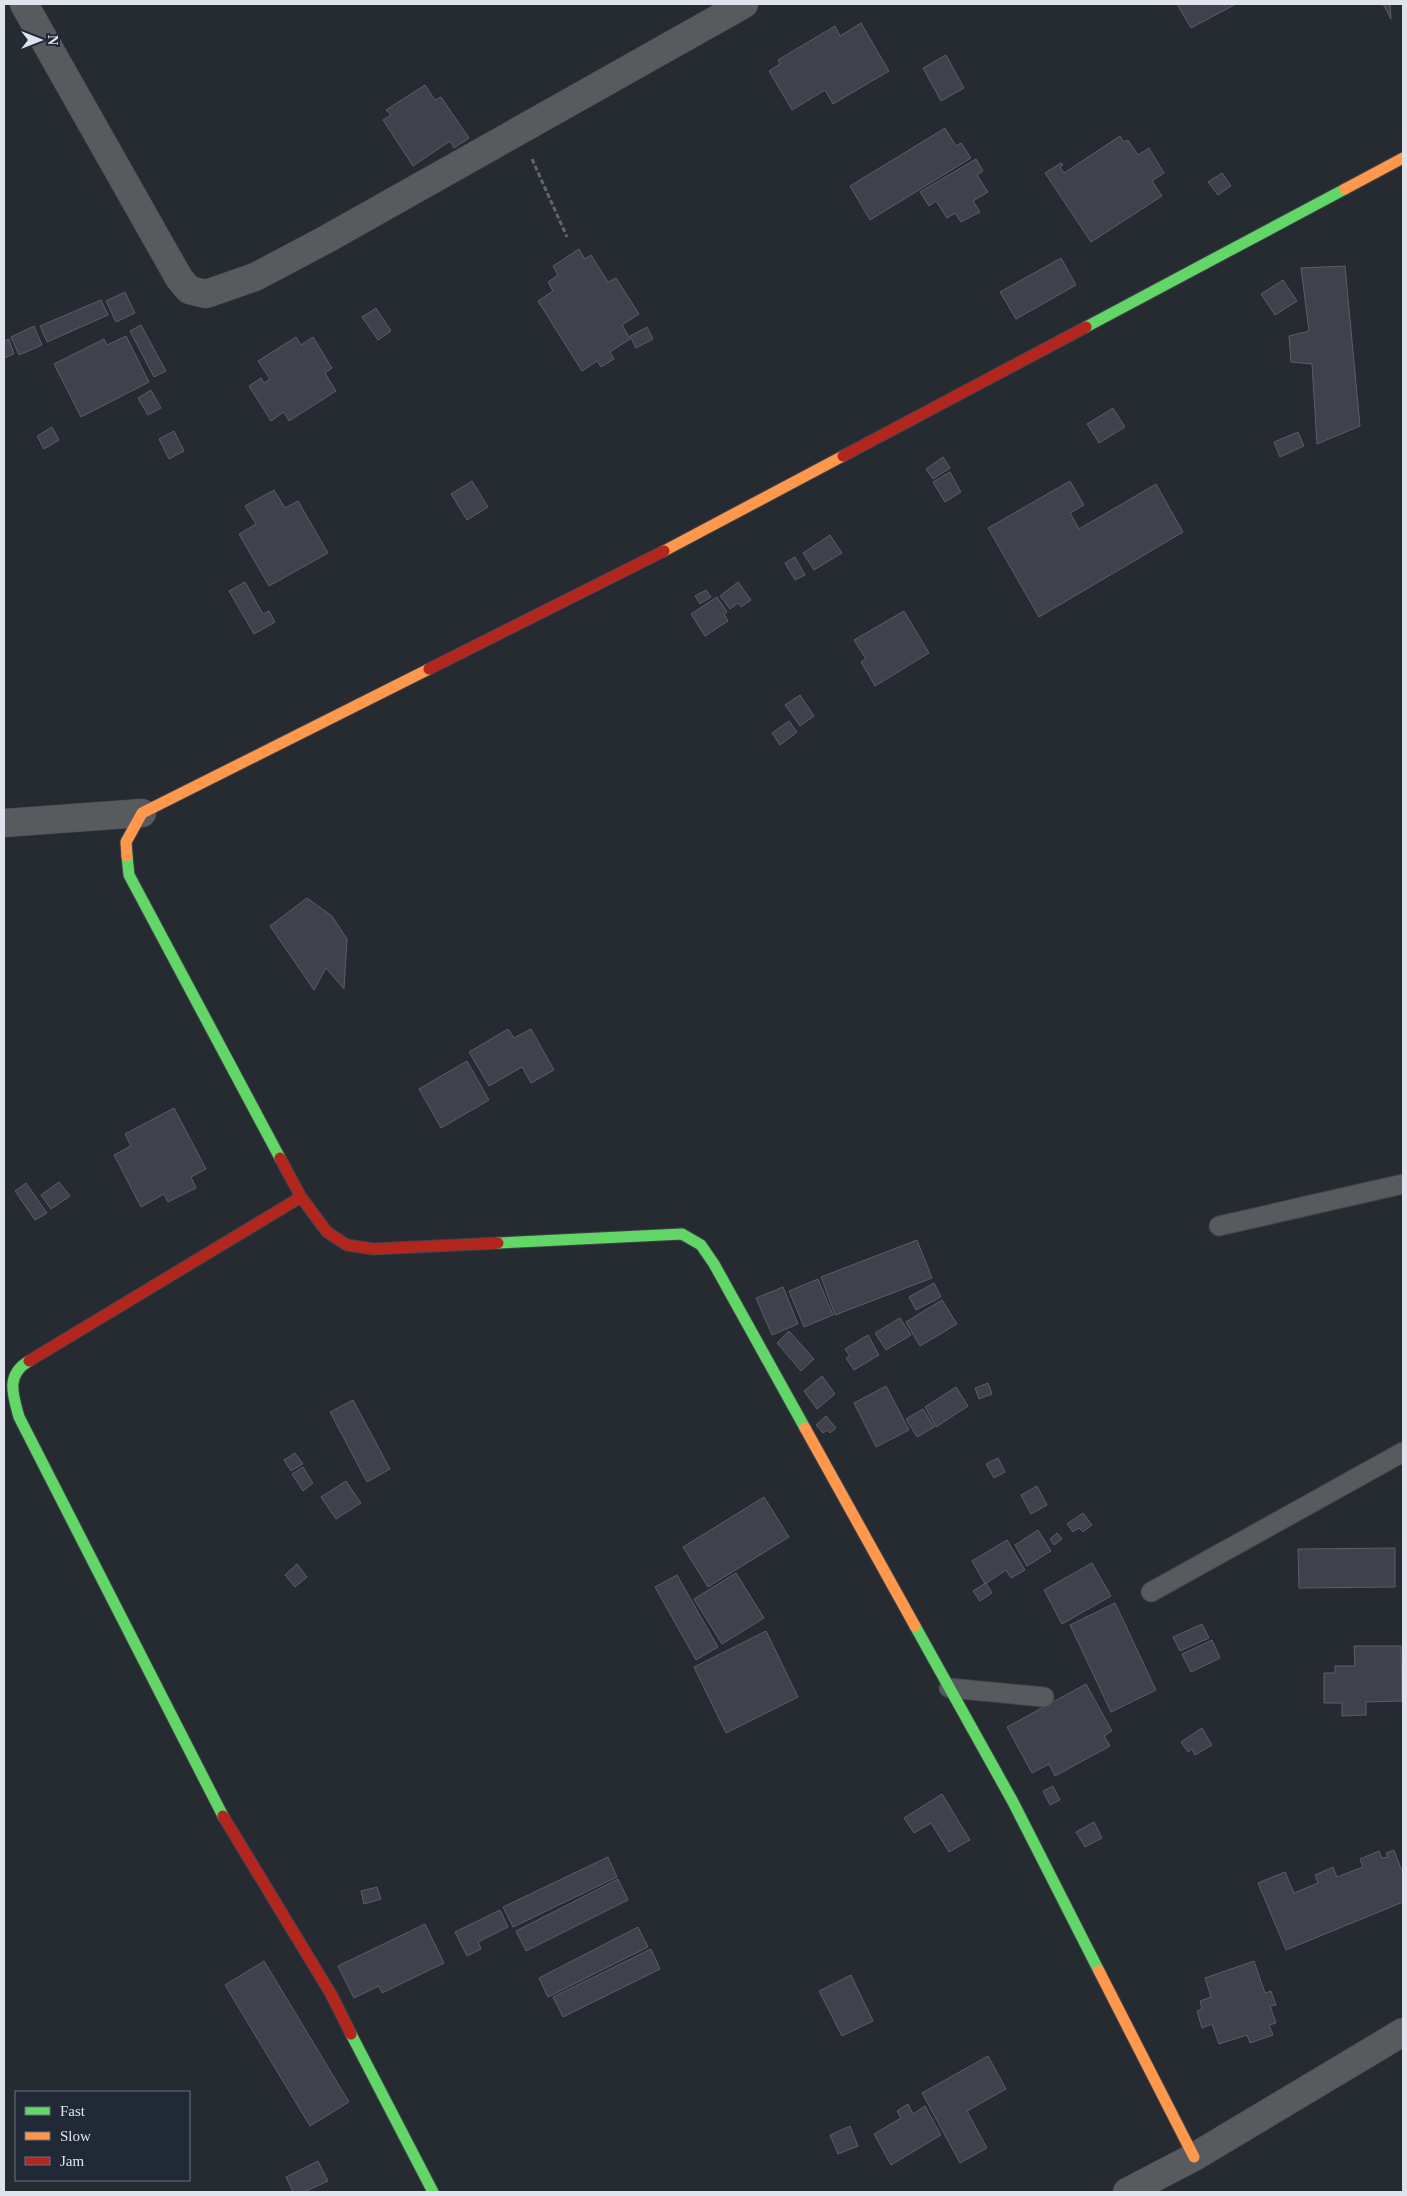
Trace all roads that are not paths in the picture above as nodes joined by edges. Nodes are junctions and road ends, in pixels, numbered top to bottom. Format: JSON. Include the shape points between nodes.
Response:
{"nodes":[{"id":1,"x":24,"y":4,"type":"edge"},
{"id":2,"x":744,"y":4,"type":"edge"},
{"id":3,"x":1403,"y":158,"type":"edge"},
{"id":4,"x":142,"y":813,"type":"junction"},
{"id":5,"x":4,"y":823,"type":"edge"},
{"id":6,"x":1403,"y":1184,"type":"edge"},
{"id":7,"x":301,"y":1196,"type":"junction"},
{"id":8,"x":1218,"y":1226,"type":"dead end"},
{"id":9,"x":1403,"y":1452,"type":"edge"},
{"id":10,"x":1151,"y":1592,"type":"dead end"},
{"id":11,"x":949,"y":1688,"type":"junction"},
{"id":12,"x":1044,"y":1697,"type":"dead end"},
{"id":13,"x":1403,"y":2032,"type":"edge"},
{"id":14,"x":1194,"y":2157,"type":"junction"},
{"id":15,"x":433,"y":2192,"type":"edge"},
{"id":16,"x":1128,"y":2192,"type":"edge"}],
"edges":[{"from":1,"to":2,"type":"street","via":[[179,278],[189,290],[206,294],[255,277]]},
{"from":3,"to":4,"type":"street","via":[[636,566]]},
{"from":4,"to":5,"type":"street"},
{"from":4,"to":7,"type":"street","via":[[126,842],[129,875]]},
{"from":6,"to":8,"type":"lane"},
{"from":7,"to":11,"type":"street","via":[[327,1232],[347,1245],[373,1249],[682,1234],[701,1245],[719,1272]]},
{"from":7,"to":15,"type":"street","via":[[19,1367],[12,1389],[19,1417],[231,1832],[331,1994]]},
{"from":9,"to":10,"type":"lane"},
{"from":11,"to":12,"type":"lane"},
{"from":11,"to":14,"type":"street","via":[[1013,1802]]},
{"from":13,"to":14,"type":"street"},
{"from":14,"to":16,"type":"street"}]}
